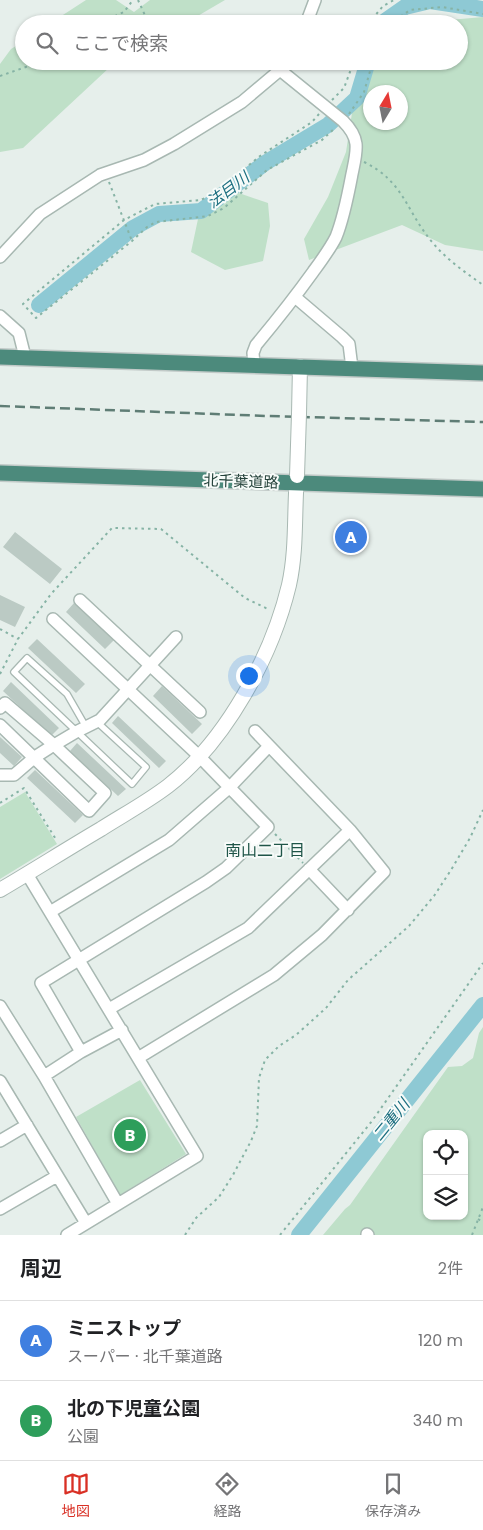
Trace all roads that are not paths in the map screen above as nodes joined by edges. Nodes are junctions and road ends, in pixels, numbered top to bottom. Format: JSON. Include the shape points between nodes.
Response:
{"nodes":[{"id":1,"x":315,"y":0,"type":"edge"},
{"id":2,"x":309,"y":15,"type":"edge"},
{"id":3,"x":278,"y":70,"type":"edge"},
{"id":4,"x":286,"y":70,"type":"edge"},
{"id":5,"x":0,"y":257,"type":"edge"},
{"id":6,"x":295,"y":298,"type":"junction"},
{"id":7,"x":0,"y":316,"type":"edge"},
{"id":8,"x":0,"y":357,"type":"edge"},
{"id":9,"x":25,"y":357,"type":"junction"},
{"id":10,"x":254,"y":365,"type":"junction"},
{"id":11,"x":352,"y":368,"type":"junction"},
{"id":12,"x":300,"y":371,"type":"junction"},
{"id":13,"x":483,"y":373,"type":"edge"},
{"id":14,"x":0,"y":473,"type":"edge"},
{"id":15,"x":297,"y":480,"type":"junction"},
{"id":16,"x":483,"y":489,"type":"edge"},
{"id":17,"x":80,"y":600,"type":"dead end"},
{"id":18,"x":54,"y":619,"type":"dead end"},
{"id":19,"x":176,"y":637,"type":"dead end"},
{"id":20,"x":151,"y":665,"type":"junction"},
{"id":21,"x":129,"y":690,"type":"junction"},
{"id":22,"x":0,"y":708,"type":"edge"},
{"id":23,"x":200,"y":712,"type":"dead end"},
{"id":24,"x":0,"y":725,"type":"edge"},
{"id":25,"x":86,"y":727,"type":"junction"},
{"id":26,"x":256,"y":731,"type":"dead end"},
{"id":27,"x":54,"y":745,"type":"junction"},
{"id":28,"x":269,"y":746,"type":"junction"},
{"id":29,"x":199,"y":756,"type":"junction"},
{"id":30,"x":35,"y":757,"type":"junction"},
{"id":31,"x":0,"y":775,"type":"edge"},
{"id":32,"x":230,"y":787,"type":"junction"},
{"id":33,"x":350,"y":830,"type":"junction"},
{"id":34,"x":309,"y":869,"type":"junction"},
{"id":35,"x":27,"y":874,"type":"junction"},
{"id":36,"x":0,"y":890,"type":"edge"},
{"id":37,"x":348,"y":910,"type":"junction"},
{"id":38,"x":50,"y":912,"type":"junction"},
{"id":39,"x":79,"y":961,"type":"junction"},
{"id":40,"x":0,"y":1006,"type":"edge"},
{"id":41,"x":109,"y":1009,"type":"junction"},
{"id":42,"x":122,"y":1030,"type":"junction"},
{"id":43,"x":81,"y":1052,"type":"junction"},
{"id":44,"x":138,"y":1058,"type":"junction"},
{"id":45,"x":44,"y":1076,"type":"junction"},
{"id":46,"x":0,"y":1080,"type":"edge"},
{"id":47,"x":27,"y":1125,"type":"junction"},
{"id":48,"x":0,"y":1141,"type":"edge"},
{"id":49,"x":57,"y":1176,"type":"junction"},
{"id":50,"x":118,"y":1204,"type":"junction"},
{"id":51,"x":0,"y":1209,"type":"edge"},
{"id":52,"x":86,"y":1223,"type":"junction"},
{"id":53,"x":66,"y":1235,"type":"edge"}],
"edges":[{"from":1,"to":2,"type":"street"},
{"from":3,"to":5,"type":"street","via":[[242,102],[174,144],[144,160],[105,173],[40,214]]},
{"from":4,"to":6,"type":"street","via":[[343,121],[356,137],[348,196],[335,238]]},
{"from":6,"to":10,"type":"street","via":[[256,345]]},
{"from":6,"to":11,"type":"street","via":[[342,336],[348,344]]},
{"from":7,"to":9,"type":"street","via":[[19,333]]},
{"from":8,"to":9,"type":"highway"},
{"from":9,"to":10,"type":"highway"},
{"from":10,"to":12,"type":"highway"},
{"from":11,"to":12,"type":"highway"},
{"from":11,"to":13,"type":"highway"},
{"from":12,"to":15,"type":"street","bridge":true},
{"from":14,"to":15,"type":"highway","name":"北千葉道路"},
{"from":15,"to":16,"type":"highway","name":"北千葉道路"},
{"from":15,"to":29,"type":"street","via":[[295,546],[280,614],[248,690]]},
{"from":17,"to":20,"type":"street"},
{"from":18,"to":21,"type":"street"},
{"from":19,"to":20,"type":"street"},
{"from":20,"to":21,"type":"street"},
{"from":20,"to":23,"type":"street"},
{"from":21,"to":25,"type":"street","via":[[100,720]]},
{"from":21,"to":29,"type":"street"},
{"from":22,"to":27,"type":"street","via":[[5,703]]},
{"from":24,"to":30,"type":"street"},
{"from":25,"to":25,"type":"lane","via":[[146,767],[132,784]]},
{"from":25,"to":25,"type":"lane","via":[[14,672],[27,658],[67,694]]},
{"from":25,"to":27,"type":"street"},
{"from":26,"to":28,"type":"street"},
{"from":27,"to":30,"type":"street"},
{"from":27,"to":30,"type":"street","via":[[105,793],[89,811]]},
{"from":28,"to":32,"type":"street"},
{"from":28,"to":33,"type":"street"},
{"from":29,"to":32,"type":"street"},
{"from":29,"to":35,"type":"street","via":[[168,786]]},
{"from":30,"to":31,"type":"street","via":[[14,775]]},
{"from":32,"to":38,"type":"street","via":[[169,840]]},
{"from":32,"to":39,"type":"street","via":[[268,826],[226,868]]},
{"from":33,"to":34,"type":"street"},
{"from":33,"to":37,"type":"street","via":[[384,872]]},
{"from":34,"to":37,"type":"street"},
{"from":34,"to":41,"type":"street","via":[[248,928]]},
{"from":35,"to":36,"type":"street"},
{"from":35,"to":38,"type":"street"},
{"from":37,"to":44,"type":"street","via":[[274,975]]},
{"from":38,"to":39,"type":"street"},
{"from":39,"to":41,"type":"street"},
{"from":39,"to":43,"type":"street","via":[[41,983]]},
{"from":40,"to":45,"type":"street"},
{"from":41,"to":42,"type":"street"},
{"from":42,"to":43,"type":"street"},
{"from":42,"to":44,"type":"street"},
{"from":43,"to":45,"type":"street"},
{"from":44,"to":50,"type":"street","via":[[197,1156]]},
{"from":45,"to":50,"type":"street"},
{"from":46,"to":47,"type":"street"},
{"from":47,"to":48,"type":"street"},
{"from":47,"to":49,"type":"street"},
{"from":49,"to":51,"type":"street"},
{"from":49,"to":52,"type":"street"},
{"from":50,"to":52,"type":"street"},
{"from":52,"to":53,"type":"street"}]}
